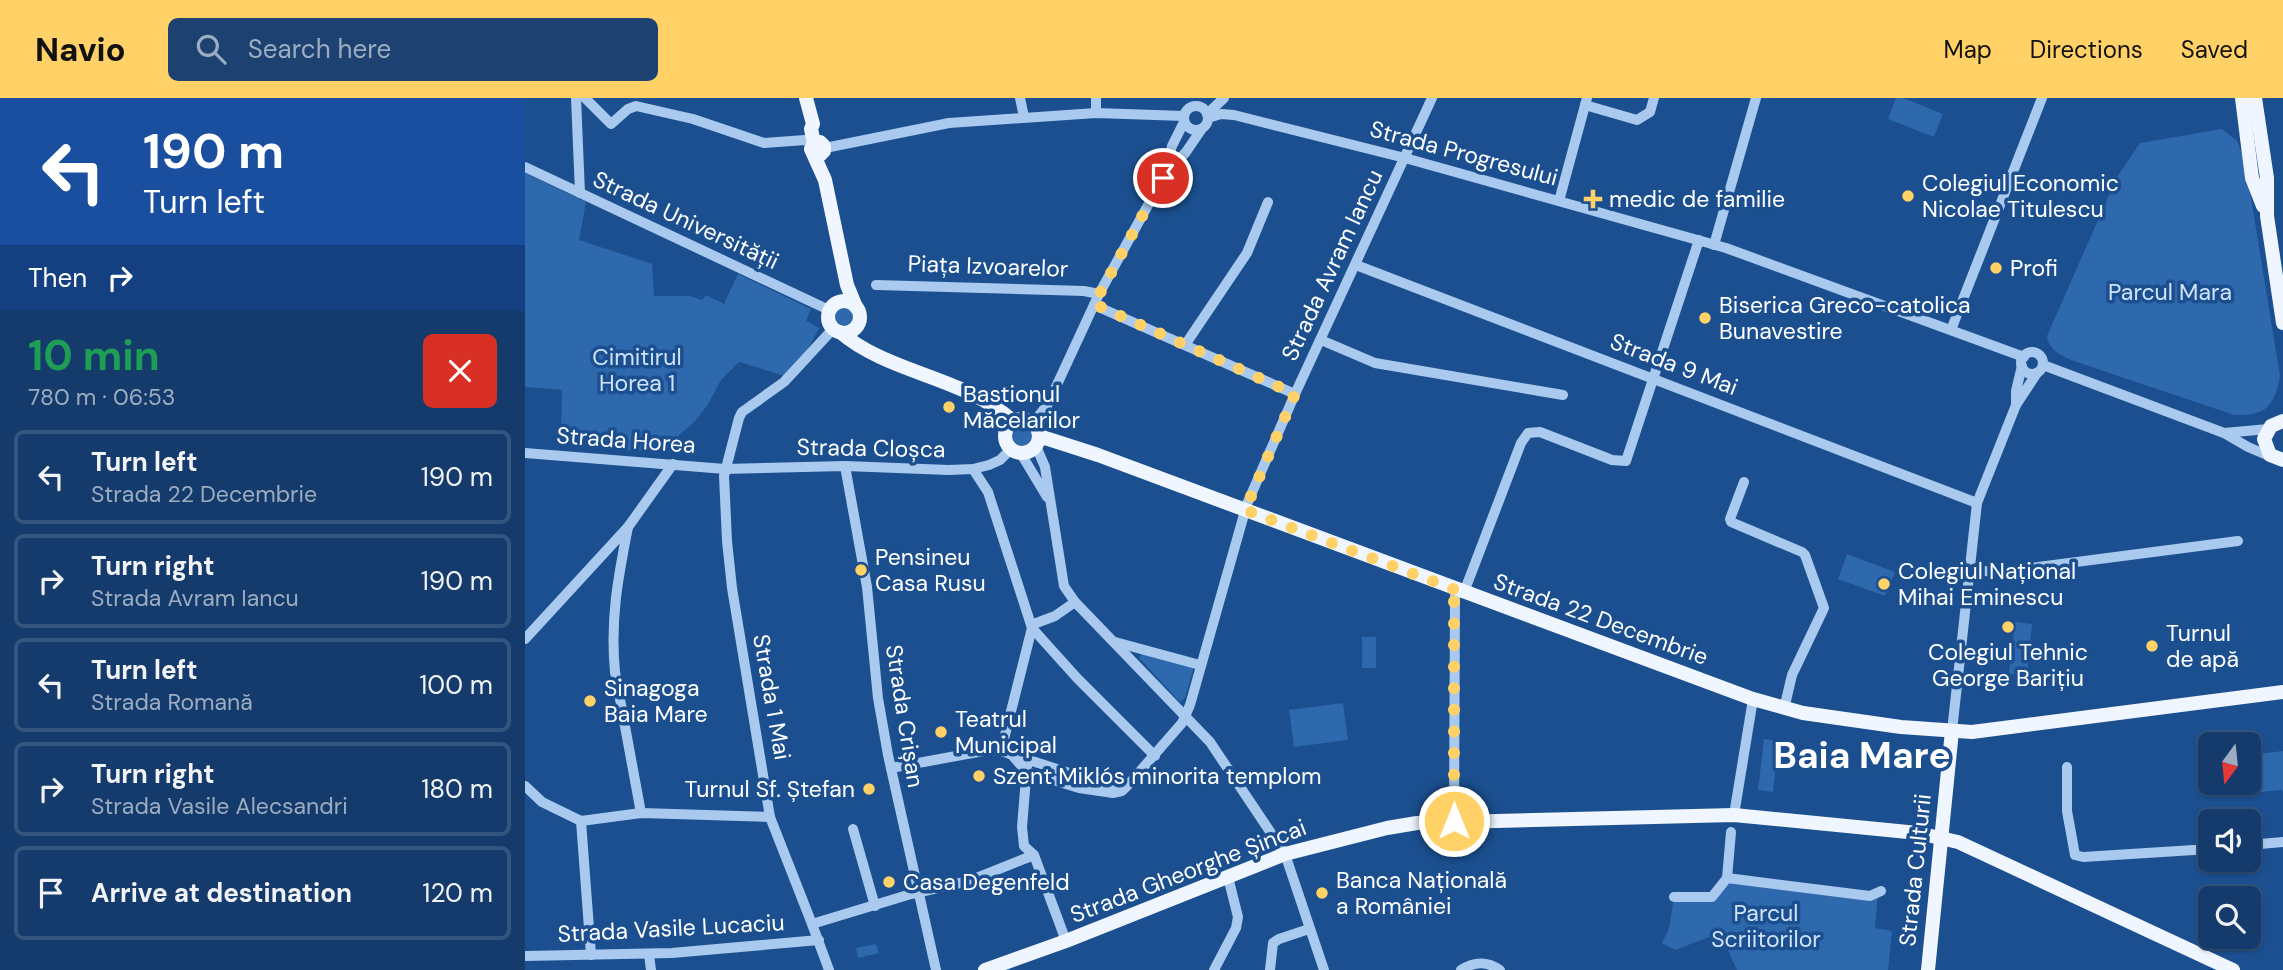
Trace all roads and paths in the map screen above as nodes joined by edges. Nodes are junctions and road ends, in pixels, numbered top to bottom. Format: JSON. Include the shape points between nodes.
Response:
{"nodes":[{"id":1,"x":576,"y":98,"type":"edge"},
{"id":2,"x":585,"y":98,"type":"edge"},
{"id":3,"x":806,"y":98,"type":"edge"},
{"id":4,"x":1020,"y":98,"type":"edge"},
{"id":5,"x":1097,"y":98,"type":"edge"},
{"id":6,"x":1194,"y":98,"type":"edge"},
{"id":7,"x":1224,"y":98,"type":"edge"},
{"id":8,"x":1432,"y":98,"type":"edge"},
{"id":9,"x":1654,"y":98,"type":"edge"},
{"id":10,"x":1756,"y":98,"type":"edge"},
{"id":11,"x":2042,"y":98,"type":"edge"},
{"id":12,"x":2242,"y":98,"type":"edge"},
{"id":13,"x":2255,"y":98,"type":"edge"},
{"id":14,"x":1586,"y":101,"type":"edge"},
{"id":15,"x":1096,"y":113,"type":"junction"},
{"id":16,"x":1186,"y":116,"type":"junction"},
{"id":17,"x":1208,"y":116,"type":"junction"},
{"id":18,"x":1024,"y":117,"type":"junction"},
{"id":19,"x":1201,"y":130,"type":"junction"},
{"id":20,"x":818,"y":148,"type":"junction"},
{"id":21,"x":1405,"y":158,"type":"junction"},
{"id":22,"x":525,"y":167,"type":"edge"},
{"id":23,"x":1163,"y":178,"type":"junction"},
{"id":24,"x":580,"y":193,"type":"junction"},
{"id":25,"x":1559,"y":201,"type":"junction"},
{"id":26,"x":1268,"y":202,"type":"dead end"},
{"id":27,"x":2267,"y":216,"type":"junction"},
{"id":28,"x":1699,"y":240,"type":"junction"},
{"id":29,"x":1714,"y":245,"type":"junction"},
{"id":30,"x":1356,"y":265,"type":"junction"},
{"id":31,"x":847,"y":285,"type":"junction"},
{"id":32,"x":876,"y":285,"type":"dead end"},
{"id":33,"x":1097,"y":299,"type":"junction"},
{"id":34,"x":2282,"y":304,"type":"edge"},
{"id":35,"x":832,"y":307,"type":"junction"},
{"id":36,"x":858,"y":314,"type":"junction"},
{"id":37,"x":2283,"y":323,"type":"edge"},
{"id":38,"x":1951,"y":330,"type":"junction"},
{"id":39,"x":836,"y":331,"type":"junction"},
{"id":40,"x":1321,"y":340,"type":"junction"},
{"id":41,"x":1185,"y":345,"type":"junction"},
{"id":42,"x":869,"y":351,"type":"junction"},
{"id":43,"x":2023,"y":361,"type":"junction"},
{"id":44,"x":2040,"y":369,"type":"junction"},
{"id":45,"x":1654,"y":379,"type":"junction"},
{"id":46,"x":1295,"y":394,"type":"junction"},
{"id":47,"x":1563,"y":395,"type":"dead end"},
{"id":48,"x":2016,"y":405,"type":"junction"},
{"id":49,"x":2283,"y":406,"type":"edge"},
{"id":50,"x":1013,"y":421,"type":"junction"},
{"id":51,"x":2275,"y":425,"type":"edge"},
{"id":52,"x":2224,"y":433,"type":"junction"},
{"id":53,"x":1036,"y":435,"type":"junction"},
{"id":54,"x":1016,"y":451,"type":"junction"},
{"id":55,"x":525,"y":453,"type":"edge"},
{"id":56,"x":2280,"y":460,"type":"edge"},
{"id":57,"x":673,"y":464,"type":"junction"},
{"id":58,"x":845,"y":466,"type":"junction"},
{"id":59,"x":725,"y":469,"type":"junction"},
{"id":60,"x":973,"y":469,"type":"junction"},
{"id":61,"x":1744,"y":482,"type":"dead end"},
{"id":62,"x":1049,"y":500,"type":"junction"},
{"id":63,"x":1977,"y":503,"type":"junction"},
{"id":64,"x":1245,"y":510,"type":"junction"},
{"id":65,"x":628,"y":527,"type":"junction"},
{"id":66,"x":2238,"y":541,"type":"dead end"},
{"id":67,"x":1968,"y":570,"type":"junction"},
{"id":68,"x":1461,"y":592,"type":"junction"},
{"id":69,"x":1075,"y":603,"type":"junction"},
{"id":70,"x":1031,"y":627,"type":"junction"},
{"id":71,"x":525,"y":639,"type":"edge"},
{"id":72,"x":1115,"y":642,"type":"junction"},
{"id":73,"x":1200,"y":665,"type":"junction"},
{"id":74,"x":2283,"y":692,"type":"edge"},
{"id":75,"x":1753,"y":699,"type":"junction"},
{"id":76,"x":1784,"y":709,"type":"junction"},
{"id":77,"x":1186,"y":717,"type":"junction"},
{"id":78,"x":1952,"y":731,"type":"junction"},
{"id":79,"x":1006,"y":752,"type":"junction"},
{"id":80,"x":1155,"y":756,"type":"junction"},
{"id":81,"x":1031,"y":761,"type":"junction"},
{"id":82,"x":2067,"y":767,"type":"dead end"},
{"id":83,"x":891,"y":768,"type":"junction"},
{"id":84,"x":1027,"y":772,"type":"junction"},
{"id":85,"x":525,"y":786,"type":"edge"},
{"id":86,"x":1102,"y":788,"type":"junction"},
{"id":87,"x":641,"y":813,"type":"junction"},
{"id":88,"x":1734,"y":815,"type":"junction"},
{"id":89,"x":770,"y":817,"type":"junction"},
{"id":90,"x":580,"y":821,"type":"junction"},
{"id":91,"x":1454,"y":821,"type":"junction"},
{"id":92,"x":853,"y":829,"type":"dead end"},
{"id":93,"x":1731,"y":832,"type":"dead end"},
{"id":94,"x":1942,"y":837,"type":"junction"},
{"id":95,"x":2283,"y":842,"type":"edge"},
{"id":96,"x":2261,"y":844,"type":"edge"},
{"id":97,"x":2198,"y":850,"type":"edge"},
{"id":98,"x":1285,"y":854,"type":"junction"},
{"id":99,"x":1034,"y":855,"type":"junction"},
{"id":100,"x":1228,"y":877,"type":"junction"},
{"id":101,"x":1727,"y":878,"type":"junction"},
{"id":102,"x":1881,"y":891,"type":"dead end"},
{"id":103,"x":917,"y":893,"type":"junction"},
{"id":104,"x":1674,"y":897,"type":"dead end"},
{"id":105,"x":875,"y":905,"type":"junction"},
{"id":106,"x":813,"y":924,"type":"junction"},
{"id":107,"x":1309,"y":929,"type":"junction"},
{"id":108,"x":819,"y":940,"type":"junction"},
{"id":109,"x":1066,"y":941,"type":"junction"},
{"id":110,"x":649,"y":954,"type":"junction"},
{"id":111,"x":525,"y":956,"type":"edge"},
{"id":112,"x":591,"y":956,"type":"junction"},
{"id":113,"x":991,"y":968,"type":"edge"},
{"id":114,"x":651,"y":970,"type":"edge"},
{"id":115,"x":829,"y":970,"type":"edge"},
{"id":116,"x":936,"y":970,"type":"edge"},
{"id":117,"x":1214,"y":970,"type":"edge"},
{"id":118,"x":1270,"y":970,"type":"edge"},
{"id":119,"x":1324,"y":970,"type":"edge"},
{"id":120,"x":1461,"y":970,"type":"edge"},
{"id":121,"x":1500,"y":970,"type":"edge"},
{"id":122,"x":1928,"y":970,"type":"edge"},
{"id":123,"x":2232,"y":970,"type":"edge"}],
"edges":[{"from":1,"to":24,"type":"street"},
{"from":2,"to":20,"type":"street","via":[[611,124],[636,106],[764,143],[805,140]]},
{"from":3,"to":20,"type":"main road"},
{"from":4,"to":18,"type":"street"},
{"from":5,"to":15,"type":"street"},
{"from":6,"to":16,"type":"street"},
{"from":7,"to":17,"type":"street"},
{"from":8,"to":21,"type":"street","name":"Strada Avram Iancu"},
{"from":9,"to":14,"type":"street","via":[[1650,112],[1637,120]]},
{"from":10,"to":29,"type":"street"},
{"from":11,"to":38,"type":"street"},
{"from":12,"to":27,"type":"main road","via":[[2252,178]]},
{"from":13,"to":27,"type":"main road","via":[[2267,178]]},
{"from":14,"to":25,"type":"street"},
{"from":15,"to":16,"type":"street"},
{"from":15,"to":18,"type":"street"},
{"from":16,"to":17,"type":"street","via":[[1199,107]]},
{"from":16,"to":19,"type":"street","via":[[1193,130]]},
{"from":16,"to":23,"type":"street"},
{"from":17,"to":19,"type":"street"},
{"from":17,"to":21,"type":"street","name":"Strada Progresului","via":[[1234,115]]},
{"from":18,"to":20,"type":"street","via":[[927,126]]},
{"from":19,"to":23,"type":"street"},
{"from":20,"to":31,"type":"main road","via":[[825,163]]},
{"from":21,"to":25,"type":"street","name":"Strada Progresului"},
{"from":21,"to":30,"type":"street","name":"Strada Avram Iancu"},
{"from":22,"to":24,"type":"street","name":"Strada Universității"},
{"from":23,"to":33,"type":"street"},
{"from":24,"to":35,"type":"street","name":"Strada Universității"},
{"from":25,"to":28,"type":"street","name":"Strada Progresului"},
{"from":26,"to":41,"type":"street","via":[[1247,253]]},
{"from":27,"to":34,"type":"main road"},
{"from":28,"to":29,"type":"street","name":"Strada Progresului"},
{"from":28,"to":45,"type":"street"},
{"from":29,"to":38,"type":"street","name":"Strada Progresului"},
{"from":30,"to":40,"type":"street","name":"Strada Avram Iancu"},
{"from":30,"to":45,"type":"street","name":"Strada 9 Mai"},
{"from":31,"to":35,"type":"main road"},
{"from":31,"to":36,"type":"main road"},
{"from":32,"to":33,"type":"street","name":"Piața Izvoarelor","via":[[1084,291]]},
{"from":33,"to":41,"type":"street","name":"Piața Izvoarelor"},
{"from":33,"to":53,"type":"street"},
{"from":34,"to":37,"type":"main road"},
{"from":35,"to":36,"type":"main road","via":[[848,302]]},
{"from":35,"to":39,"type":"main road","via":[[829,322]]},
{"from":36,"to":39,"type":"main road","via":[[853,330]]},
{"from":36,"to":42,"type":"main road"},
{"from":38,"to":43,"type":"street","name":"Strada Progresului"},
{"from":39,"to":42,"type":"main road"},
{"from":39,"to":59,"type":"street","name":"Strada 1 Mai","via":[[785,382],[742,412]]},
{"from":40,"to":46,"type":"street","name":"Strada Avram Iancu"},
{"from":40,"to":47,"type":"street","via":[[1375,363]]},
{"from":41,"to":46,"type":"street","name":"Piața Izvoarelor"},
{"from":42,"to":50,"type":"main road","via":[[981,400]]},
{"from":43,"to":44,"type":"street","name":"Strada Progresului","via":[[2028,373]]},
{"from":43,"to":44,"type":"street","name":"Strada Progresului","via":[[2029,353],[2036,354],[2041,358]]},
{"from":43,"to":48,"type":"street","name":"Strada Culturii"},
{"from":44,"to":48,"type":"street","name":"Strada Culturii"},
{"from":44,"to":52,"type":"street","name":"Strada Progresului"},
{"from":45,"to":63,"type":"street","name":"Strada 9 Mai"},
{"from":45,"to":68,"type":"street","via":[[1626,461],[1612,460],[1540,432],[1528,433]]},
{"from":46,"to":64,"type":"street","name":"Strada Avram Iancu"},
{"from":48,"to":63,"type":"street","name":"Strada Culturii"},
{"from":49,"to":51,"type":"main road"},
{"from":50,"to":53,"type":"main road","via":[[1023,419]]},
{"from":50,"to":54,"type":"main road","via":[[1006,441]]},
{"from":51,"to":52,"type":"street","name":"Strada Progresului"},
{"from":51,"to":56,"type":"main road","via":[[2264,439]]},
{"from":52,"to":56,"type":"street","name":"Strada Progresului"},
{"from":53,"to":54,"type":"main road","via":[[1030,450]]},
{"from":53,"to":62,"type":"street"},
{"from":53,"to":64,"type":"main road","name":"Strada 22 Decembrie"},
{"from":54,"to":60,"type":"street","name":"Strada Cloșca"},
{"from":54,"to":62,"type":"street"},
{"from":55,"to":57,"type":"street","name":"Strada Horea"},
{"from":57,"to":59,"type":"street","name":"Strada Horea"},
{"from":57,"to":65,"type":"street"},
{"from":58,"to":59,"type":"street","name":"Strada Cloșca"},
{"from":58,"to":60,"type":"street","name":"Strada Cloșca"},
{"from":58,"to":83,"type":"street","name":"Strada Crișan","via":[[867,587],[878,698]]},
{"from":59,"to":89,"type":"street","name":"Strada 1 Mai","via":[[732,588]]},
{"from":60,"to":70,"type":"street","via":[[988,492]]},
{"from":61,"to":76,"type":"street","via":[[1731,522],[1802,552],[1823,605],[1792,675]]},
{"from":62,"to":69,"type":"street","via":[[1064,586]]},
{"from":63,"to":67,"type":"street","name":"Strada Culturii"},
{"from":64,"to":68,"type":"main road","name":"Strada 22 Decembrie"},
{"from":64,"to":73,"type":"street","name":"Strada Avram Iancu"},
{"from":65,"to":71,"type":"street"},
{"from":65,"to":87,"type":"street","via":[[614,603],[613,649]]},
{"from":66,"to":67,"type":"street","via":[[1999,572]]},
{"from":67,"to":78,"type":"street","name":"Strada Culturii"},
{"from":68,"to":75,"type":"main road","name":"Strada 22 Decembrie"},
{"from":68,"to":91,"type":"street","via":[[1454,601]]},
{"from":69,"to":70,"type":"street"},
{"from":69,"to":72,"type":"street"},
{"from":70,"to":79,"type":"street"},
{"from":70,"to":80,"type":"street"},
{"from":72,"to":73,"type":"street"},
{"from":72,"to":77,"type":"street"},
{"from":73,"to":77,"type":"street","name":"Strada Avram Iancu"},
{"from":74,"to":78,"type":"main road","name":"Strada 22 Decembrie"},
{"from":75,"to":76,"type":"main road","name":"Strada 22 Decembrie"},
{"from":75,"to":88,"type":"street"},
{"from":76,"to":78,"type":"main road","name":"Strada 22 Decembrie"},
{"from":77,"to":80,"type":"street","name":"Strada Avram Iancu"},
{"from":77,"to":98,"type":"street","via":[[1220,756]]},
{"from":78,"to":94,"type":"main road","name":"Strada Culturii"},
{"from":79,"to":81,"type":"street"},
{"from":79,"to":83,"type":"street","via":[[989,750]]},
{"from":79,"to":84,"type":"street"},
{"from":80,"to":86,"type":"street","name":"Strada Avram Iancu","via":[[1122,790]]},
{"from":81,"to":84,"type":"street"},
{"from":81,"to":86,"type":"street"},
{"from":82,"to":97,"type":"street","via":[[2067,811],[2075,855]]},
{"from":83,"to":103,"type":"street","name":"Strada Crișan"},
{"from":84,"to":86,"type":"street"},
{"from":84,"to":99,"type":"street","via":[[1023,837],[1024,846]]},
{"from":85,"to":90,"type":"street","via":[[542,802]]},
{"from":87,"to":89,"type":"street"},
{"from":87,"to":90,"type":"street"},
{"from":88,"to":91,"type":"main road","name":"Strada Gheorghe Șincai"},
{"from":88,"to":94,"type":"main road","name":"Strada Gheorghe Șincai"},
{"from":89,"to":106,"type":"street","name":"Strada 1 Mai"},
{"from":90,"to":112,"type":"street"},
{"from":91,"to":98,"type":"main road","name":"Strada Gheorghe Șincai","via":[[1387,828]]},
{"from":92,"to":105,"type":"street"},
{"from":93,"to":101,"type":"street"},
{"from":94,"to":122,"type":"main road","name":"Strada Culturii"},
{"from":94,"to":123,"type":"main road","name":"Strada Gheorghe Șincai"},
{"from":95,"to":96,"type":"street"},
{"from":98,"to":100,"type":"main road","name":"Strada Gheorghe Șincai"},
{"from":98,"to":107,"type":"street"},
{"from":99,"to":103,"type":"street","via":[[969,881]]},
{"from":99,"to":109,"type":"street"},
{"from":100,"to":109,"type":"main road","name":"Strada Gheorghe Șincai"},
{"from":100,"to":117,"type":"street","via":[[1238,917]]},
{"from":101,"to":102,"type":"street","via":[[1870,896]]},
{"from":101,"to":104,"type":"street","via":[[1712,897]]},
{"from":103,"to":105,"type":"street"},
{"from":103,"to":116,"type":"street","name":"Strada Crișan"},
{"from":105,"to":106,"type":"street"},
{"from":106,"to":108,"type":"street","name":"Strada 1 Mai"},
{"from":107,"to":118,"type":"street","via":[[1273,943]]},
{"from":107,"to":119,"type":"street"},
{"from":108,"to":110,"type":"street","name":"Strada Vasile Lucaciu"},
{"from":108,"to":115,"type":"street","name":"Strada 1 Mai"},
{"from":109,"to":113,"type":"main road","name":"Strada Gheorghe Șincai"},
{"from":110,"to":112,"type":"street","name":"Strada Vasile Lucaciu"},
{"from":110,"to":114,"type":"street"},
{"from":111,"to":112,"type":"street","name":"Strada Vasile Lucaciu"},
{"from":120,"to":121,"type":"street","via":[[1478,962]]}]}
